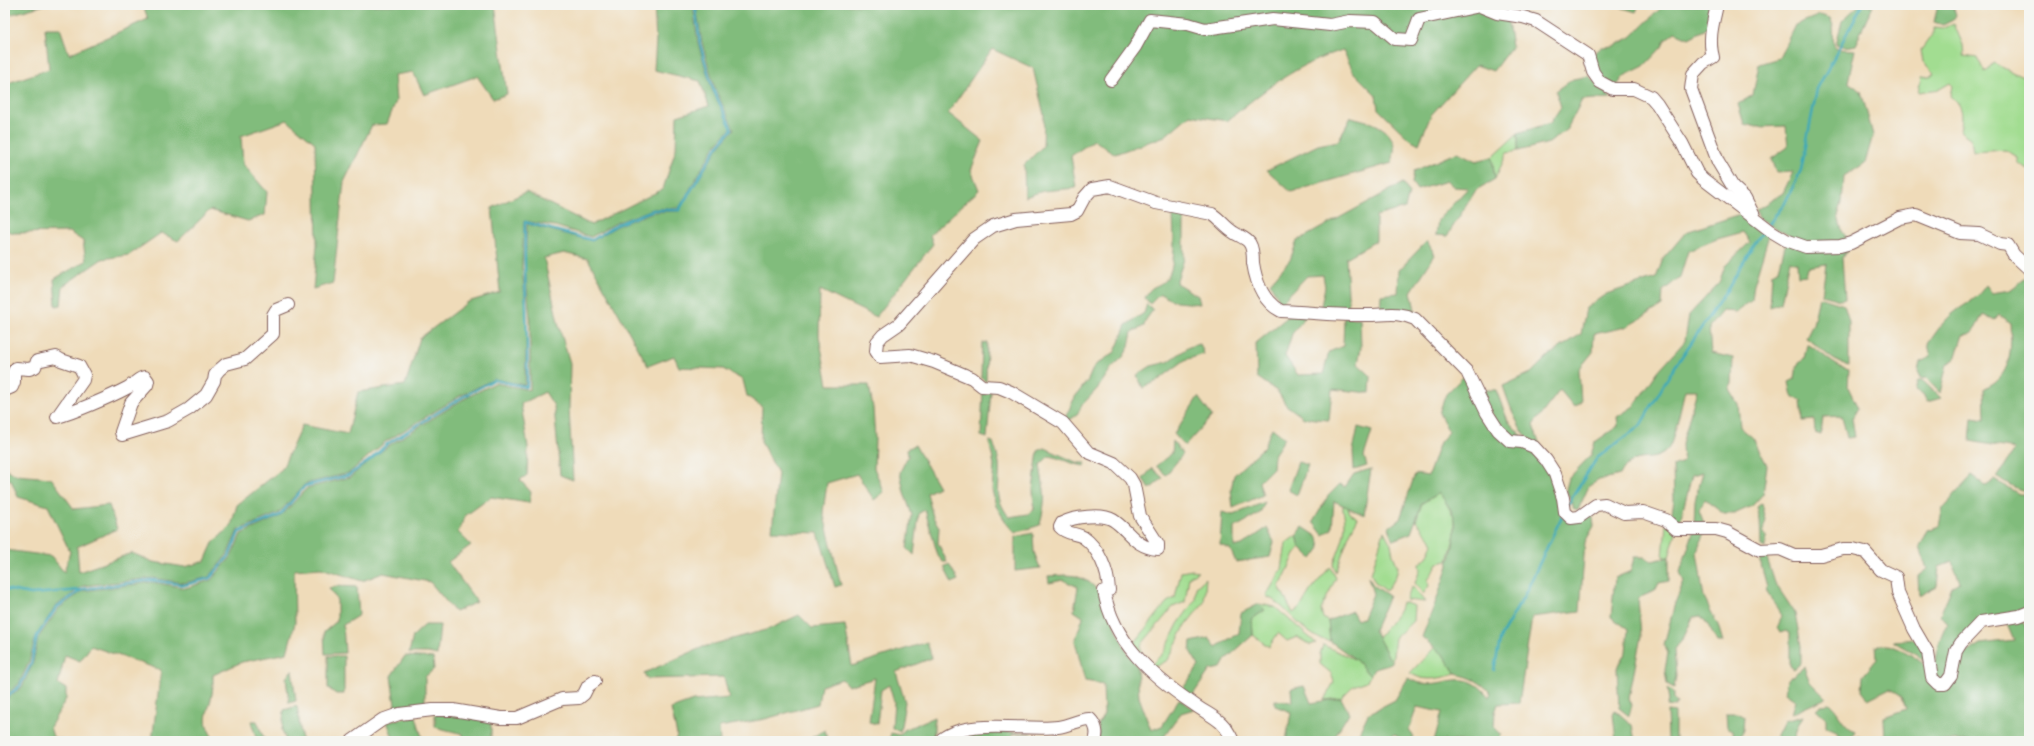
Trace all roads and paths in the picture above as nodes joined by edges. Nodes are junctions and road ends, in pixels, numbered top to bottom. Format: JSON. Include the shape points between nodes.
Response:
{"nodes":[{"id":1,"x":1717,"y":5,"type":"edge"},
{"id":2,"x":1111,"y":80,"type":"dead end"},
{"id":3,"x":1756,"y":219,"type":"junction"},
{"id":4,"x":2029,"y":269,"type":"edge"},
{"id":5,"x":288,"y":305,"type":"dead end"},
{"id":6,"x":5,"y":390,"type":"edge"},
{"id":7,"x":2029,"y":612,"type":"edge"},
{"id":8,"x":595,"y":681,"type":"dead end"},
{"id":9,"x":352,"y":741,"type":"edge"},
{"id":10,"x":944,"y":741,"type":"edge"},
{"id":11,"x":1095,"y":741,"type":"edge"},
{"id":12,"x":1233,"y":741,"type":"edge"}],
"edges":[{"from":1,"to":3,"type":"street","via":[[1711,32],[1710,46],[1713,57],[1692,74],[1691,89],[1718,162],[1733,187],[1745,198]]},
{"from":2,"to":3,"type":"street","via":[[1136,48],[1150,20],[1188,24],[1205,30],[1273,19],[1330,25],[1350,21],[1374,22],[1395,39],[1411,40],[1419,19],[1480,6],[1547,26],[1588,55],[1593,72],[1600,82],[1613,89],[1634,89],[1651,98],[1682,143],[1697,173]]},
{"from":3,"to":4,"type":"street","via":[[1771,232],[1806,247],[1840,246],[1851,243],[1900,218],[1916,215],[1960,233],[1979,234],[2008,245],[2014,255]]},
{"from":5,"to":6,"type":"street","via":[[276,310],[273,315],[273,334],[259,349],[245,359],[223,367],[215,375],[206,395],[197,404],[159,425],[122,435],[121,432],[131,403],[147,386],[146,377],[141,377],[126,388],[68,414],[56,417],[83,380],[84,375],[79,366],[56,357],[42,358],[37,361],[35,367],[16,368],[12,387]]},
{"from":7,"to":12,"type":"street","via":[[1981,622],[1956,651],[1951,676],[1945,684],[1938,684],[1932,678],[1928,653],[1898,593],[1896,577],[1881,570],[1866,552],[1843,549],[1821,555],[1794,555],[1780,549],[1760,550],[1727,532],[1716,529],[1676,529],[1666,520],[1643,512],[1624,513],[1605,504],[1596,505],[1580,517],[1571,518],[1565,512],[1555,474],[1546,460],[1534,447],[1510,441],[1498,430],[1468,372],[1415,319],[1388,313],[1368,315],[1281,311],[1272,307],[1260,289],[1251,245],[1212,214],[1156,203],[1110,186],[1100,187],[1092,189],[1077,211],[1071,214],[1016,219],[993,226],[974,238],[900,324],[883,335],[877,342],[876,351],[880,357],[910,355],[960,373],[982,386],[999,387],[1011,392],[1063,423],[1088,452],[1122,469],[1134,485],[1140,516],[1158,544],[1158,550],[1150,549],[1130,538],[1113,520],[1106,517],[1080,516],[1062,523],[1060,527],[1082,537],[1096,551],[1108,582],[1109,590],[1104,591],[1111,614],[1129,647],[1143,665],[1183,697],[1221,721],[1227,727]]},
{"from":8,"to":9,"type":"street","via":[[579,698],[562,699],[517,718],[453,710],[399,714],[382,720]]},
{"from":10,"to":11,"type":"street","via":[[942,739],[946,736],[976,728],[1051,728],[1073,724],[1084,718],[1094,723],[1097,738]]}]}
